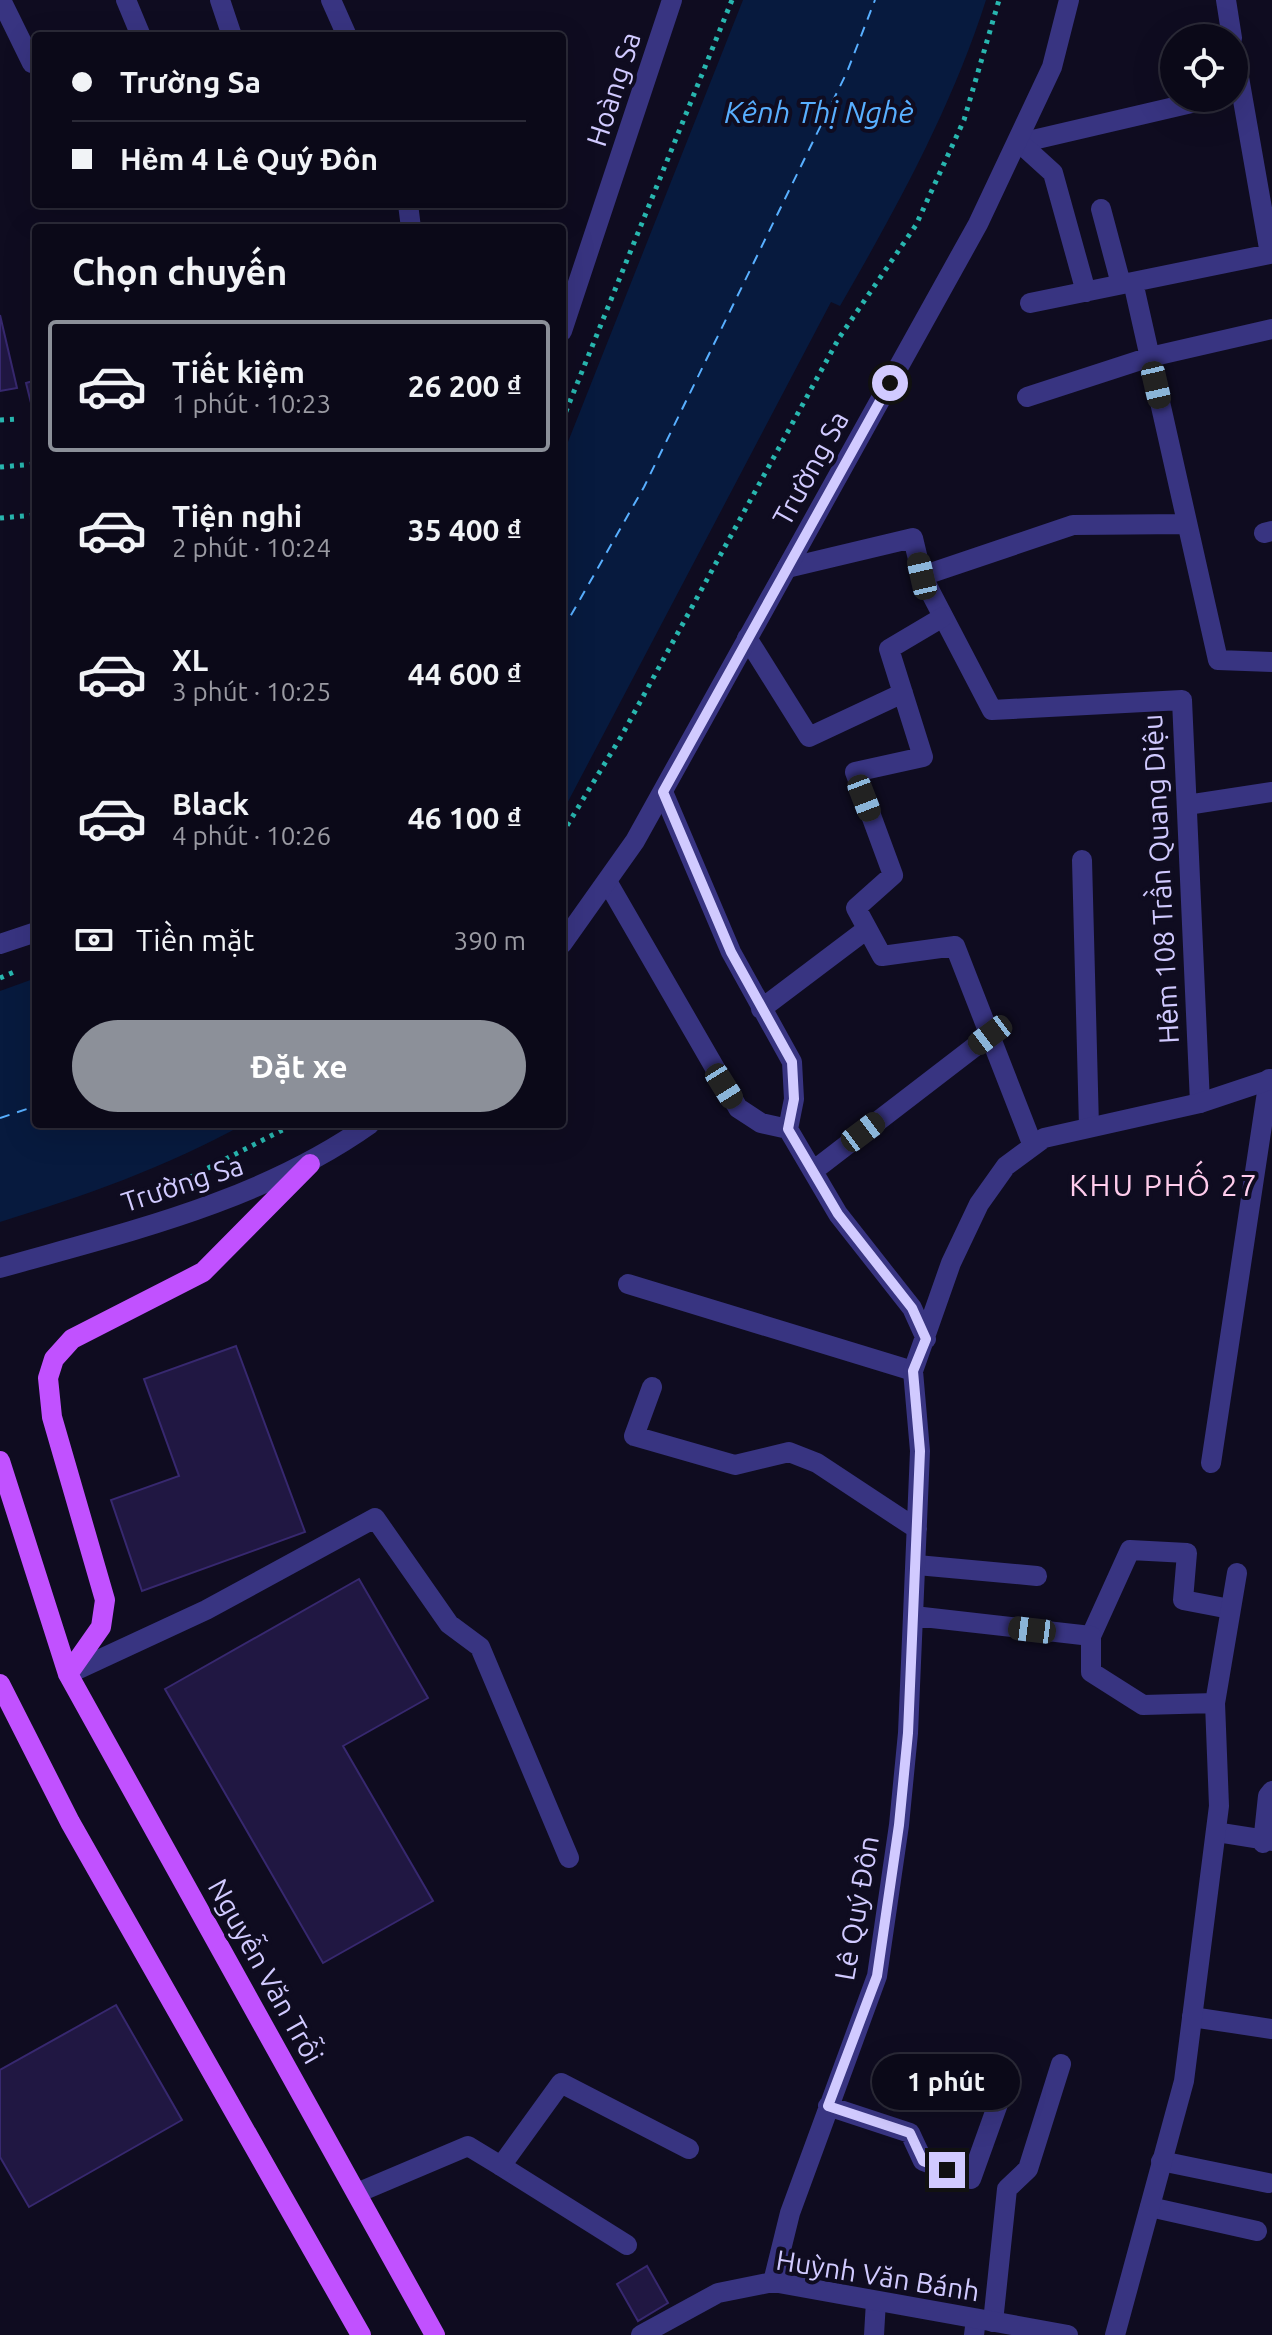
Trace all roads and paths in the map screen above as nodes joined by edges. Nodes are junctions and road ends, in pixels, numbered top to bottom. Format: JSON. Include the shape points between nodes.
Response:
{"nodes":[{"id":1,"x":1,"y":0,"type":"edge"},
{"id":2,"x":126,"y":0,"type":"edge"},
{"id":3,"x":220,"y":0,"type":"edge"},
{"id":4,"x":331,"y":0,"type":"edge"},
{"id":5,"x":672,"y":0,"type":"edge"},
{"id":6,"x":732,"y":0,"type":"edge"},
{"id":7,"x":999,"y":0,"type":"edge"},
{"id":8,"x":1069,"y":0,"type":"edge"},
{"id":9,"x":1226,"y":0,"type":"edge"},
{"id":10,"x":1230,"y":24,"type":"edge"},
{"id":11,"x":139,"y":32,"type":"edge"},
{"id":12,"x":231,"y":32,"type":"edge"},
{"id":13,"x":345,"y":32,"type":"edge"},
{"id":14,"x":32,"y":63,"type":"dead end"},
{"id":15,"x":1160,"y":110,"type":"edge"},
{"id":16,"x":1242,"y":112,"type":"edge"},
{"id":17,"x":1020,"y":143,"type":"junction"},
{"id":18,"x":1101,"y":209,"type":"dead end"},
{"id":19,"x":1127,"y":283,"type":"junction"},
{"id":20,"x":1086,"y":292,"type":"junction"},
{"id":21,"x":1030,"y":303,"type":"dead end"},
{"id":22,"x":566,"y":315,"type":"edge"},
{"id":23,"x":1272,"y":329,"type":"edge"},
{"id":24,"x":1150,"y":357,"type":"junction"},
{"id":25,"x":1027,"y":397,"type":"dead end"},
{"id":26,"x":566,"y":411,"type":"edge"},
{"id":27,"x":17,"y":419,"type":"dead end"},
{"id":28,"x":0,"y":420,"type":"edge"},
{"id":29,"x":32,"y":464,"type":"edge"},
{"id":30,"x":0,"y":467,"type":"edge"},
{"id":31,"x":32,"y":515,"type":"edge"},
{"id":32,"x":0,"y":518,"type":"edge"},
{"id":33,"x":1187,"y":524,"type":"junction"},
{"id":34,"x":787,"y":568,"type":"junction"},
{"id":35,"x":922,"y":576,"type":"junction"},
{"id":36,"x":943,"y":617,"type":"junction"},
{"id":37,"x":747,"y":638,"type":"junction"},
{"id":38,"x":1272,"y":662,"type":"edge"},
{"id":39,"x":903,"y":693,"type":"junction"},
{"id":40,"x":663,"y":792,"type":"junction"},
{"id":41,"x":1272,"y":792,"type":"edge"},
{"id":42,"x":1187,"y":805,"type":"junction"},
{"id":43,"x":566,"y":827,"type":"edge"},
{"id":44,"x":1082,"y":860,"type":"dead end"},
{"id":45,"x":608,"y":883,"type":"junction"},
{"id":46,"x":867,"y":929,"type":"junction"},
{"id":47,"x":32,"y":933,"type":"edge"},
{"id":48,"x":566,"y":939,"type":"edge"},
{"id":49,"x":0,"y":944,"type":"edge"},
{"id":50,"x":761,"y":1009,"type":"junction"},
{"id":51,"x":990,"y":1035,"type":"junction"},
{"id":52,"x":1271,"y":1079,"type":"edge"},
{"id":53,"x":1200,"y":1103,"type":"junction"},
{"id":54,"x":1089,"y":1127,"type":"junction"},
{"id":55,"x":286,"y":1128,"type":"edge"},
{"id":56,"x":364,"y":1128,"type":"edge"},
{"id":57,"x":788,"y":1129,"type":"junction"},
{"id":58,"x":1033,"y":1146,"type":"junction"},
{"id":59,"x":310,"y":1164,"type":"junction"},
{"id":60,"x":813,"y":1171,"type":"junction"},
{"id":61,"x":172,"y":1187,"type":"dead end"},
{"id":62,"x":0,"y":1268,"type":"edge"},
{"id":63,"x":628,"y":1284,"type":"dead end"},
{"id":64,"x":926,"y":1339,"type":"junction"},
{"id":65,"x":913,"y":1371,"type":"junction"},
{"id":66,"x":652,"y":1387,"type":"dead end"},
{"id":67,"x":0,"y":1461,"type":"edge"},
{"id":68,"x":1211,"y":1463,"type":"dead end"},
{"id":69,"x":917,"y":1529,"type":"junction"},
{"id":70,"x":917,"y":1565,"type":"junction"},
{"id":71,"x":1237,"y":1573,"type":"dead end"},
{"id":72,"x":1037,"y":1576,"type":"dead end"},
{"id":73,"x":1230,"y":1609,"type":"junction"},
{"id":74,"x":914,"y":1616,"type":"junction"},
{"id":75,"x":1091,"y":1636,"type":"junction"},
{"id":76,"x":68,"y":1674,"type":"junction"},
{"id":77,"x":0,"y":1684,"type":"edge"},
{"id":78,"x":1215,"y":1703,"type":"junction"},
{"id":79,"x":3,"y":1706,"type":"edge"},
{"id":80,"x":1272,"y":1791,"type":"edge"},
{"id":81,"x":1216,"y":1832,"type":"junction"},
{"id":82,"x":1268,"y":1842,"type":"edge"},
{"id":83,"x":569,"y":1858,"type":"dead end"},
{"id":84,"x":1192,"y":2017,"type":"junction"},
{"id":85,"x":1272,"y":2029,"type":"edge"},
{"id":86,"x":1061,"y":2064,"type":"dead end"},
{"id":87,"x":1004,"y":2087,"type":"dead end"},
{"id":88,"x":828,"y":2106,"type":"junction"},
{"id":89,"x":689,"y":2149,"type":"dead end"},
{"id":90,"x":1161,"y":2161,"type":"junction"},
{"id":91,"x":501,"y":2166,"type":"junction"},
{"id":92,"x":1268,"y":2183,"type":"dead end"},
{"id":93,"x":357,"y":2193,"type":"junction"},
{"id":94,"x":1150,"y":2207,"type":"junction"},
{"id":95,"x":1257,"y":2231,"type":"dead end"},
{"id":96,"x":627,"y":2245,"type":"dead end"},
{"id":97,"x":773,"y":2282,"type":"junction"},
{"id":98,"x":876,"y":2301,"type":"junction"},
{"id":99,"x":981,"y":2325,"type":"edge"},
{"id":100,"x":361,"y":2335,"type":"edge"},
{"id":101,"x":435,"y":2335,"type":"edge"},
{"id":102,"x":641,"y":2335,"type":"edge"},
{"id":103,"x":874,"y":2335,"type":"edge"},
{"id":104,"x":1068,"y":2335,"type":"edge"},
{"id":105,"x":1115,"y":2335,"type":"edge"}],
"edges":[{"from":1,"to":14,"type":"street"},
{"from":2,"to":11,"type":"street"},
{"from":3,"to":12,"type":"street"},
{"from":4,"to":13,"type":"street"},
{"from":5,"to":22,"type":"street","name":"Hoàng Sa"},
{"from":6,"to":26,"type":"path"},
{"from":7,"to":43,"type":"path","via":[[964,120],[916,225],[839,338]]},
{"from":8,"to":17,"type":"street","name":"Trường Sa","via":[[1052,67]]},
{"from":9,"to":10,"type":"street"},
{"from":15,"to":17,"type":"street"},
{"from":16,"to":19,"type":"street","via":[[1270,254]]},
{"from":17,"to":20,"type":"street","via":[[1053,173]]},
{"from":17,"to":34,"type":"street","name":"Trường Sa"},
{"from":18,"to":19,"type":"street"},
{"from":19,"to":20,"type":"street"},
{"from":19,"to":24,"type":"street"},
{"from":20,"to":21,"type":"street"},
{"from":23,"to":24,"type":"street"},
{"from":24,"to":25,"type":"street"},
{"from":24,"to":33,"type":"street"},
{"from":27,"to":28,"type":"path"},
{"from":29,"to":30,"type":"path"},
{"from":31,"to":32,"type":"path"},
{"from":33,"to":35,"type":"street","via":[[1073,525]]},
{"from":33,"to":38,"type":"street","via":[[1218,660]]},
{"from":34,"to":35,"type":"street","name":"Hẻm 108 Trần Quang Diệu","via":[[913,538]]},
{"from":34,"to":37,"type":"street","name":"Trường Sa"},
{"from":35,"to":36,"type":"street","name":"Hẻm 108 Trần Quang Diệu"},
{"from":36,"to":39,"type":"street","via":[[889,649]]},
{"from":36,"to":42,"type":"street","name":"Hẻm 108 Trần Quang Diệu","via":[[992,710],[1182,700]]},
{"from":37,"to":39,"type":"street","via":[[809,737]]},
{"from":37,"to":40,"type":"street","name":"Trường Sa"},
{"from":39,"to":46,"type":"street","via":[[923,757],[855,772],[893,875],[856,908]]},
{"from":40,"to":45,"type":"street","name":"Trường Sa"},
{"from":40,"to":50,"type":"street"},
{"from":41,"to":42,"type":"street"},
{"from":42,"to":53,"type":"street","name":"Hẻm 108 Trần Quang Diệu"},
{"from":44,"to":54,"type":"street"},
{"from":45,"to":48,"type":"street","name":"Trường Sa"},
{"from":45,"to":57,"type":"street","via":[[738,1108],[761,1123]]},
{"from":46,"to":50,"type":"street"},
{"from":46,"to":51,"type":"street","via":[[882,956],[955,946]]},
{"from":47,"to":49,"type":"street"},
{"from":50,"to":57,"type":"street","via":[[792,1062],[794,1099]]},
{"from":51,"to":58,"type":"street"},
{"from":51,"to":60,"type":"street"},
{"from":52,"to":53,"type":"street"},
{"from":52,"to":68,"type":"street"},
{"from":53,"to":54,"type":"street"},
{"from":54,"to":58,"type":"street","via":[[1044,1138]]},
{"from":55,"to":61,"type":"path"},
{"from":56,"to":59,"type":"street","name":"Trường Sa"},
{"from":57,"to":60,"type":"street"},
{"from":58,"to":64,"type":"street","via":[[1006,1166],[979,1204],[951,1263]]},
{"from":59,"to":62,"type":"street","name":"Trường Sa","via":[[200,1209]]},
{"from":59,"to":76,"type":"main road","via":[[203,1272],[72,1339],[54,1359],[48,1378],[52,1417],[105,1600],[101,1627]]},
{"from":60,"to":64,"type":"street","via":[[838,1214],[912,1308]]},
{"from":63,"to":65,"type":"street"},
{"from":64,"to":65,"type":"street"},
{"from":65,"to":69,"type":"street","via":[[920,1451]]},
{"from":66,"to":69,"type":"street","via":[[634,1436],[735,1465],[789,1452],[817,1463]]},
{"from":67,"to":76,"type":"main road","name":"Nguyễn Văn Trỗi"},
{"from":69,"to":70,"type":"street","name":"Lê Quý Ðôn"},
{"from":70,"to":72,"type":"street"},
{"from":70,"to":74,"type":"street","name":"Lê Quý Ðôn"},
{"from":71,"to":73,"type":"street"},
{"from":73,"to":75,"type":"street","via":[[1183,1600],[1187,1553],[1130,1550]]},
{"from":73,"to":78,"type":"street"},
{"from":74,"to":75,"type":"street"},
{"from":74,"to":88,"type":"street","name":"Lê Quý Ðôn","via":[[899,1825],[877,1976]]},
{"from":75,"to":78,"type":"street","via":[[1091,1672],[1143,1705]]},
{"from":76,"to":83,"type":"street","via":[[206,1610],[375,1518],[449,1624],[480,1647]]},
{"from":76,"to":93,"type":"main road","name":"Nguyễn Văn Trỗi"},
{"from":77,"to":79,"type":"main road"},
{"from":78,"to":81,"type":"street"},
{"from":79,"to":100,"type":"main road"},
{"from":80,"to":82,"type":"street"},
{"from":81,"to":82,"type":"street"},
{"from":81,"to":84,"type":"street"},
{"from":84,"to":85,"type":"street"},
{"from":84,"to":90,"type":"street","via":[[1184,2081]]},
{"from":86,"to":99,"type":"street","via":[[1028,2169],[1007,2189]]},
{"from":87,"to":88,"type":"street","via":[[971,2179],[923,2161],[910,2133]]},
{"from":88,"to":97,"type":"street","name":"Lê Quý Ðôn","via":[[790,2213]]},
{"from":89,"to":91,"type":"street","via":[[561,2083]]},
{"from":90,"to":92,"type":"street"},
{"from":90,"to":94,"type":"street"},
{"from":91,"to":93,"type":"street","via":[[468,2146]]},
{"from":91,"to":96,"type":"street"},
{"from":93,"to":101,"type":"main road","name":"Nguyễn Văn Trỗi"},
{"from":94,"to":95,"type":"street"},
{"from":94,"to":105,"type":"street"},
{"from":97,"to":98,"type":"street","name":"Huỳnh Văn Bánh"},
{"from":97,"to":102,"type":"street","name":"Huỳnh Văn Bánh","via":[[718,2293]]},
{"from":98,"to":99,"type":"street","name":"Huỳnh Văn Bánh"},
{"from":98,"to":103,"type":"street"},
{"from":99,"to":104,"type":"street","name":"Huỳnh Văn Bánh"}]}
